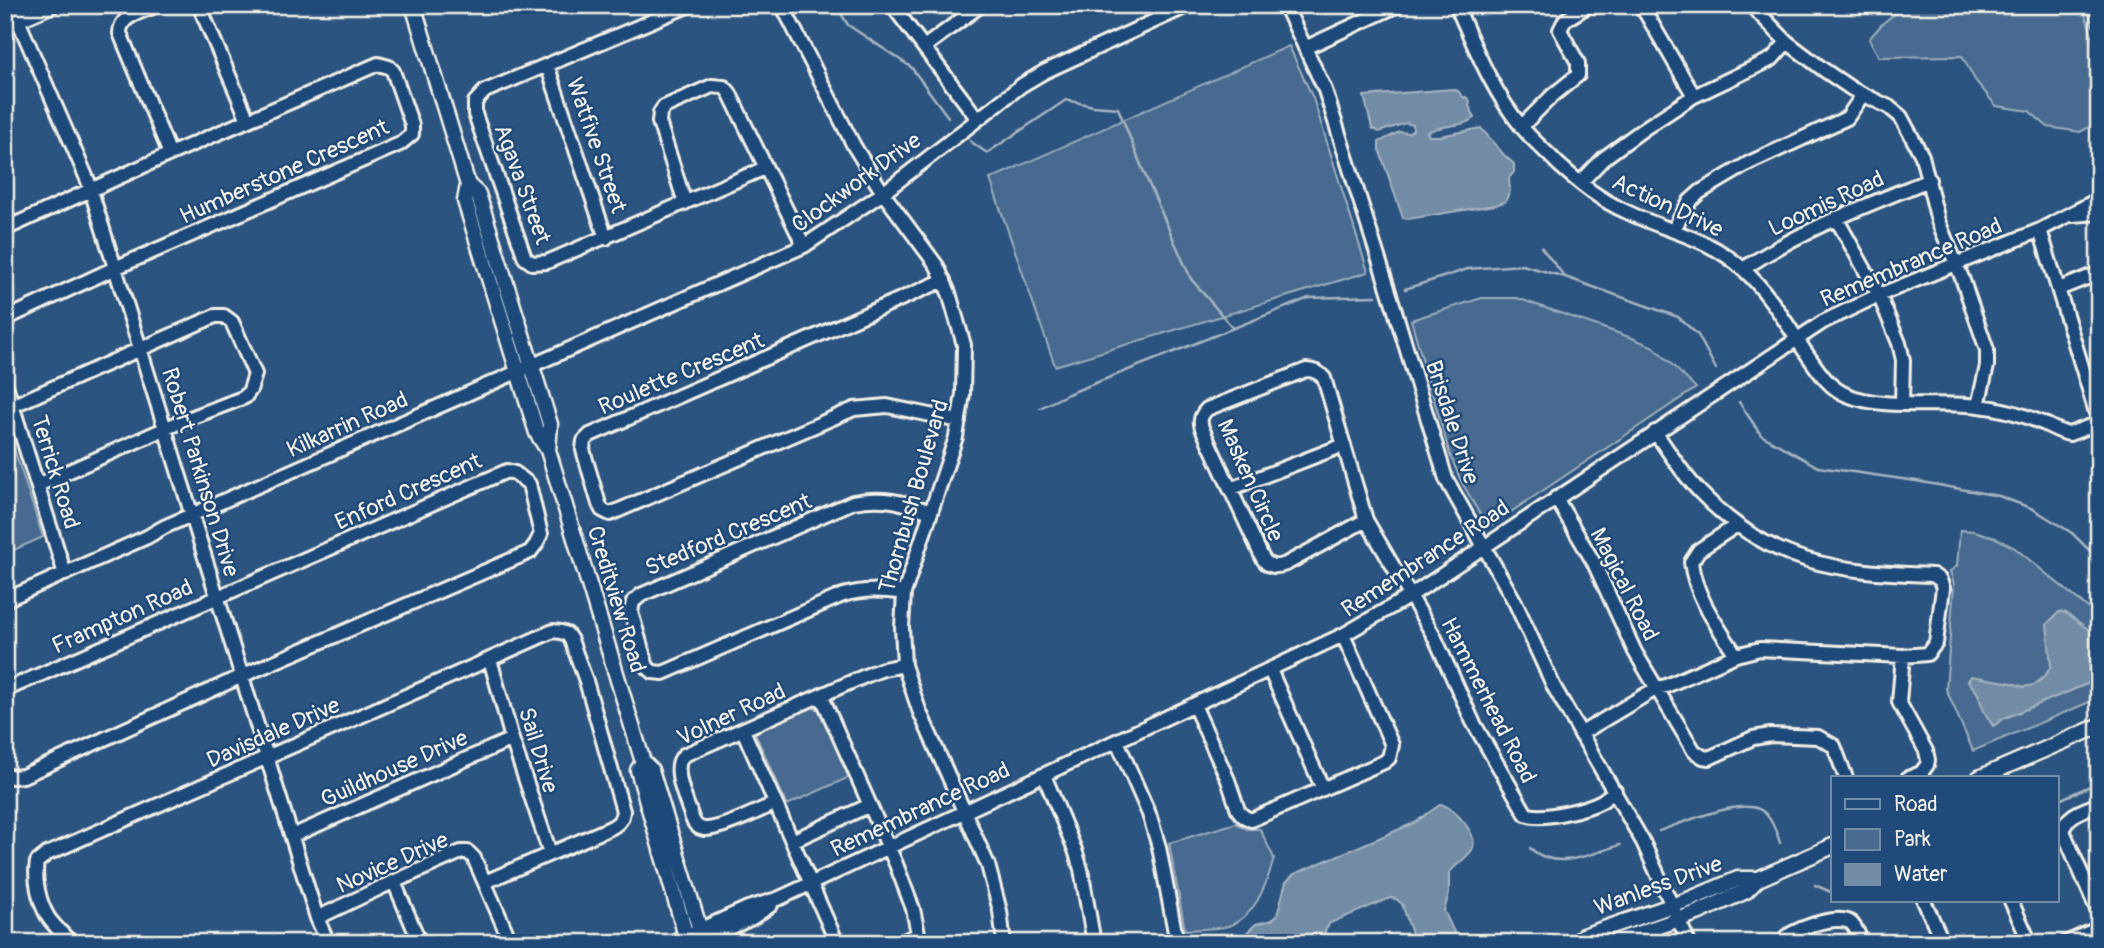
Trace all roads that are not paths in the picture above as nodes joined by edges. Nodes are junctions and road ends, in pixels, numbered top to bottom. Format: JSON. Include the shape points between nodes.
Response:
{"nodes":[{"id":1,"x":52,"y":5,"type":"edge"},
{"id":2,"x":157,"y":5,"type":"edge"},
{"id":3,"x":199,"y":5,"type":"edge"},
{"id":4,"x":413,"y":5,"type":"edge"},
{"id":5,"x":691,"y":5,"type":"edge"},
{"id":6,"x":782,"y":5,"type":"edge"},
{"id":7,"x":892,"y":5,"type":"edge"},
{"id":8,"x":981,"y":5,"type":"edge"},
{"id":9,"x":1189,"y":5,"type":"edge"},
{"id":10,"x":1285,"y":5,"type":"edge"},
{"id":11,"x":1398,"y":5,"type":"edge"},
{"id":12,"x":1456,"y":5,"type":"edge"},
{"id":13,"x":1589,"y":5,"type":"edge"},
{"id":14,"x":1641,"y":5,"type":"edge"},
{"id":15,"x":1751,"y":5,"type":"edge"},
{"id":16,"x":11,"y":23,"type":"edge"},
{"id":17,"x":1787,"y":42,"type":"junction"},
{"id":18,"x":924,"y":47,"type":"junction"},
{"id":19,"x":1305,"y":48,"type":"junction"},
{"id":20,"x":547,"y":65,"type":"junction"},
{"id":21,"x":1694,"y":96,"type":"junction"},
{"id":22,"x":1863,"y":96,"type":"junction"},
{"id":23,"x":977,"y":118,"type":"junction"},
{"id":24,"x":248,"y":120,"type":"junction"},
{"id":25,"x":1521,"y":127,"type":"junction"},
{"id":26,"x":170,"y":154,"type":"junction"},
{"id":27,"x":765,"y":168,"type":"junction"},
{"id":28,"x":1929,"y":180,"type":"junction"},
{"id":29,"x":1580,"y":183,"type":"junction"},
{"id":30,"x":91,"y":190,"type":"junction"},
{"id":31,"x":883,"y":193,"type":"junction"},
{"id":32,"x":2099,"y":199,"type":"edge"},
{"id":33,"x":685,"y":203,"type":"junction"},
{"id":34,"x":5,"y":212,"type":"edge"},
{"id":35,"x":2099,"y":213,"type":"edge"},
{"id":36,"x":2069,"y":215,"type":"junction"},
{"id":37,"x":1836,"y":218,"type":"junction"},
{"id":38,"x":8,"y":228,"type":"edge"},
{"id":39,"x":1674,"y":229,"type":"junction"},
{"id":40,"x":2040,"y":230,"type":"junction"},
{"id":41,"x":606,"y":238,"type":"junction"},
{"id":42,"x":804,"y":246,"type":"junction"},
{"id":43,"x":1955,"y":264,"type":"junction"},
{"id":44,"x":115,"y":268,"type":"junction"},
{"id":45,"x":1743,"y":268,"type":"junction"},
{"id":46,"x":2099,"y":273,"type":"edge"},
{"id":47,"x":944,"y":280,"type":"junction"},
{"id":48,"x":2059,"y":289,"type":"junction"},
{"id":49,"x":1879,"y":295,"type":"junction"},
{"id":50,"x":5,"y":319,"type":"edge"},
{"id":51,"x":1796,"y":339,"type":"junction"},
{"id":52,"x":141,"y":350,"type":"junction"},
{"id":53,"x":525,"y":369,"type":"junction"},
{"id":54,"x":5,"y":382,"type":"edge"},
{"id":55,"x":1902,"y":402,"type":"junction"},
{"id":56,"x":14,"y":405,"type":"junction"},
{"id":57,"x":1978,"y":406,"type":"junction"},
{"id":58,"x":959,"y":421,"type":"junction"},
{"id":59,"x":2099,"y":423,"type":"edge"},
{"id":60,"x":165,"y":428,"type":"junction"},
{"id":61,"x":1655,"y":432,"type":"junction"},
{"id":62,"x":1344,"y":445,"type":"junction"},
{"id":63,"x":37,"y":485,"type":"junction"},
{"id":64,"x":1230,"y":489,"type":"junction"},
{"id":65,"x":1556,"y":498,"type":"junction"},
{"id":66,"x":931,"y":512,"type":"junction"},
{"id":67,"x":192,"y":515,"type":"junction"},
{"id":68,"x":1366,"y":520,"type":"junction"},
{"id":69,"x":1737,"y":525,"type":"junction"},
{"id":70,"x":1483,"y":547,"type":"junction"},
{"id":71,"x":65,"y":574,"type":"junction"},
{"id":72,"x":904,"y":593,"type":"junction"},
{"id":73,"x":1410,"y":596,"type":"junction"},
{"id":74,"x":218,"y":597,"type":"junction"},
{"id":75,"x":5,"y":600,"type":"edge"},
{"id":76,"x":1343,"y":635,"type":"junction"},
{"id":77,"x":1736,"y":655,"type":"junction"},
{"id":78,"x":1903,"y":656,"type":"junction"},
{"id":79,"x":490,"y":659,"type":"junction"},
{"id":80,"x":904,"y":665,"type":"junction"},
{"id":81,"x":1270,"y":670,"type":"junction"},
{"id":82,"x":242,"y":676,"type":"junction"},
{"id":83,"x":1657,"y":688,"type":"junction"},
{"id":84,"x":5,"y":690,"type":"edge"},
{"id":85,"x":821,"y":695,"type":"junction"},
{"id":86,"x":1194,"y":705,"type":"junction"},
{"id":87,"x":2099,"y":726,"type":"edge"},
{"id":88,"x":743,"y":730,"type":"junction"},
{"id":89,"x":1580,"y":733,"type":"junction"},
{"id":90,"x":512,"y":739,"type":"junction"},
{"id":91,"x":1117,"y":741,"type":"junction"},
{"id":92,"x":267,"y":758,"type":"junction"},
{"id":93,"x":5,"y":774,"type":"edge"},
{"id":94,"x":1044,"y":775,"type":"junction"},
{"id":95,"x":1845,"y":776,"type":"edge"},
{"id":96,"x":1914,"y":776,"type":"edge"},
{"id":97,"x":1984,"y":776,"type":"edge"},
{"id":98,"x":1323,"y":789,"type":"junction"},
{"id":99,"x":1615,"y":791,"type":"junction"},
{"id":100,"x":775,"y":803,"type":"junction"},
{"id":101,"x":2099,"y":804,"type":"edge"},
{"id":102,"x":870,"y":805,"type":"junction"},
{"id":103,"x":964,"y":812,"type":"junction"},
{"id":104,"x":292,"y":836,"type":"junction"},
{"id":105,"x":792,"y":841,"type":"junction"},
{"id":106,"x":889,"y":847,"type":"junction"},
{"id":107,"x":1831,"y":847,"type":"edge"},
{"id":108,"x":551,"y":853,"type":"junction"},
{"id":109,"x":394,"y":882,"type":"junction"},
{"id":110,"x":485,"y":882,"type":"junction"},
{"id":111,"x":811,"y":883,"type":"junction"},
{"id":112,"x":1924,"y":902,"type":"edge"},
{"id":113,"x":2011,"y":902,"type":"edge"},
{"id":114,"x":1675,"y":913,"type":"junction"},
{"id":115,"x":2099,"y":914,"type":"edge"},
{"id":116,"x":317,"y":918,"type":"junction"},
{"id":117,"x":2099,"y":928,"type":"edge"},
{"id":118,"x":696,"y":939,"type":"edge"},
{"id":119,"x":919,"y":939,"type":"edge"},
{"id":120,"x":71,"y":943,"type":"edge"},
{"id":121,"x":328,"y":943,"type":"edge"},
{"id":122,"x":420,"y":943,"type":"edge"},
{"id":123,"x":511,"y":943,"type":"edge"},
{"id":124,"x":670,"y":943,"type":"edge"},
{"id":125,"x":837,"y":943,"type":"edge"},
{"id":126,"x":900,"y":943,"type":"edge"},
{"id":127,"x":1004,"y":943,"type":"edge"},
{"id":128,"x":1094,"y":943,"type":"edge"},
{"id":129,"x":1177,"y":943,"type":"edge"},
{"id":130,"x":1578,"y":943,"type":"edge"},
{"id":131,"x":1611,"y":943,"type":"edge"},
{"id":132,"x":1689,"y":943,"type":"edge"},
{"id":133,"x":1780,"y":943,"type":"edge"},
{"id":134,"x":1862,"y":943,"type":"edge"},
{"id":135,"x":1943,"y":943,"type":"edge"},
{"id":136,"x":2030,"y":943,"type":"edge"},
{"id":137,"x":2066,"y":943,"type":"edge"}],
"edges":[{"from":1,"to":16,"type":"main road"},
{"from":2,"to":26,"type":"street","via":[[124,19],[119,28]]},
{"from":3,"to":24,"type":"street"},
{"from":4,"to":53,"type":"main road","name":"Creditview Road","via":[[468,186],[465,201]]},
{"from":5,"to":20,"type":"street","name":"Agava Street"},
{"from":6,"to":31,"type":"street","name":"Thornbush Boulevard"},
{"from":7,"to":18,"type":"street"},
{"from":8,"to":18,"type":"street"},
{"from":9,"to":23,"type":"street","name":"Clockwork Drive","via":[[1044,72]]},
{"from":10,"to":19,"type":"street","name":"Brisdale Drive"},
{"from":11,"to":19,"type":"street"},
{"from":12,"to":25,"type":"street","name":"Action Drive","via":[[1487,74]]},
{"from":13,"to":25,"type":"street","via":[[1565,20],[1560,30],[1578,63],[1578,75]]},
{"from":14,"to":21,"type":"street"},
{"from":15,"to":17,"type":"street"},
{"from":16,"to":30,"type":"street","name":"Robert Parkinson Drive"},
{"from":17,"to":21,"type":"street","via":[[1772,58]]},
{"from":17,"to":22,"type":"street"},
{"from":18,"to":23,"type":"street"},
{"from":19,"to":70,"type":"street","name":"Brisdale Drive","via":[[1335,119],[1446,479]]},
{"from":20,"to":41,"type":"street","name":"Watfive Street"},
{"from":20,"to":41,"type":"street","name":"Agava Street","via":[[485,91],[475,102],[475,114],[525,258],[532,263],[548,262]]},
{"from":21,"to":29,"type":"street","via":[[1604,158]]},
{"from":22,"to":28,"type":"street","via":[[1901,117]]},
{"from":22,"to":39,"type":"street","via":[[1847,118],[1749,163],[1700,192]]},
{"from":23,"to":31,"type":"street","name":"Clockwork Drive"},
{"from":24,"to":26,"type":"street","name":"Humberstone Crescent"},
{"from":24,"to":44,"type":"street","name":"Humberstone Crescent","via":[[378,64],[393,71],[412,134],[400,144]]},
{"from":25,"to":29,"type":"street","name":"Action Drive"},
{"from":26,"to":30,"type":"street","name":"Humberstone Crescent"},
{"from":27,"to":33,"type":"street","name":"Agava Street"},
{"from":27,"to":33,"type":"street","via":[[724,87],[712,86],[664,107],[659,122]]},
{"from":27,"to":42,"type":"street"},
{"from":28,"to":37,"type":"street","name":"Loomis Road"},
{"from":28,"to":43,"type":"street","via":[[1938,221]]},
{"from":29,"to":39,"type":"street","name":"Action Drive","via":[[1617,208]]},
{"from":30,"to":38,"type":"street","name":"Humberstone Crescent"},
{"from":30,"to":44,"type":"street","name":"Robert Parkinson Drive"},
{"from":31,"to":42,"type":"street","name":"Clockwork Drive"},
{"from":31,"to":47,"type":"street","name":"Thornbush Boulevard"},
{"from":32,"to":36,"type":"street","name":"Remembrance Road"},
{"from":33,"to":41,"type":"street","name":"Agava Street"},
{"from":34,"to":38,"type":"street"},
{"from":35,"to":36,"type":"street","name":"Remembrance Road"},
{"from":36,"to":40,"type":"street","name":"Remembrance Road"},
{"from":37,"to":45,"type":"street","name":"Loomis Road"},
{"from":37,"to":49,"type":"street"},
{"from":39,"to":45,"type":"street","name":"Action Drive"},
{"from":40,"to":43,"type":"street","name":"Remembrance Road"},
{"from":40,"to":48,"type":"street"},
{"from":42,"to":53,"type":"street","name":"Clockwork Drive"},
{"from":43,"to":49,"type":"street","name":"Remembrance Road"},
{"from":43,"to":57,"type":"street","via":[[1987,350]]},
{"from":44,"to":50,"type":"street"},
{"from":44,"to":52,"type":"street","name":"Robert Parkinson Drive"},
{"from":45,"to":51,"type":"street","name":"Action Drive"},
{"from":46,"to":48,"type":"street"},
{"from":47,"to":58,"type":"street","name":"Thornbush Boulevard","via":[[964,345]]},
{"from":47,"to":58,"type":"street","name":"Roulette Crescent","via":[[590,435],[582,446],[599,504],[610,514],[854,409],[887,406]]},
{"from":48,"to":59,"type":"street"},
{"from":49,"to":51,"type":"street","name":"Remembrance Road"},
{"from":49,"to":55,"type":"street","via":[[1902,352]]},
{"from":51,"to":55,"type":"street","name":"Action Drive","via":[[1826,381],[1845,394]]},
{"from":51,"to":61,"type":"street","name":"Remembrance Road"},
{"from":52,"to":56,"type":"street"},
{"from":52,"to":60,"type":"street","name":"Robert Parkinson Drive"},
{"from":52,"to":60,"type":"street","via":[[223,316],[232,322],[255,374],[245,397]]},
{"from":53,"to":67,"type":"street","name":"Kilkarrin Road"},
{"from":53,"to":118,"type":"main road","name":"Creditview Road","via":[[550,424],[548,450],[643,762],[651,770]]},
{"from":54,"to":56,"type":"street","name":"Terrick Road"},
{"from":55,"to":57,"type":"street","name":"Action Drive"},
{"from":56,"to":63,"type":"street","name":"Terrick Road"},
{"from":57,"to":59,"type":"street","name":"Action Drive","via":[[2015,413],[2069,434]]},
{"from":58,"to":66,"type":"street","name":"Thornbush Boulevard"},
{"from":60,"to":63,"type":"street"},
{"from":60,"to":67,"type":"street","name":"Robert Parkinson Drive"},
{"from":61,"to":65,"type":"street","name":"Remembrance Road"},
{"from":61,"to":69,"type":"street","via":[[1699,491]]},
{"from":62,"to":64,"type":"street"},
{"from":62,"to":64,"type":"street","name":"Masken Circle","via":[[1324,378],[1306,370],[1204,412],[1202,428]]},
{"from":62,"to":68,"type":"street","name":"Masken Circle"},
{"from":63,"to":71,"type":"street","name":"Terrick Road"},
{"from":64,"to":68,"type":"street","name":"Masken Circle","via":[[1262,557],[1273,566],[1280,567]]},
{"from":65,"to":70,"type":"street","name":"Remembrance Road"},
{"from":65,"to":83,"type":"street","name":"Magical Road"},
{"from":66,"to":72,"type":"street","name":"Thornbush Boulevard"},
{"from":66,"to":72,"type":"street","name":"Stedford Crescent","via":[[882,498],[853,502],[640,595],[631,612],[647,667],[663,673],[843,595],[860,590]]},
{"from":67,"to":71,"type":"street","name":"Kilkarrin Road"},
{"from":67,"to":74,"type":"street","name":"Robert Parkinson Drive"},
{"from":68,"to":73,"type":"street","name":"Masken Circle"},
{"from":69,"to":77,"type":"street","via":[[1699,551],[1691,562],[1705,604]]},
{"from":69,"to":78,"type":"street","via":[[1803,560],[1876,574],[1937,577],[1943,588],[1937,643],[1927,654]]},
{"from":70,"to":73,"type":"street","name":"Remembrance Road"},
{"from":70,"to":89,"type":"street","name":"Brisdale Drive","via":[[1516,602]]},
{"from":71,"to":75,"type":"street","name":"Kilkarrin Road"},
{"from":72,"to":80,"type":"street","name":"Thornbush Boulevard"},
{"from":73,"to":76,"type":"street","name":"Remembrance Road"},
{"from":73,"to":99,"type":"street","name":"Hammerhead Road","via":[[1435,638],[1480,736],[1526,814],[1538,817],[1586,807]]},
{"from":74,"to":82,"type":"street","name":"Robert Parkinson Drive"},
{"from":74,"to":82,"type":"street","name":"Enford Crescent","via":[[507,471],[529,484],[541,534],[530,552]]},
{"from":74,"to":84,"type":"street","name":"Frampton Road"},
{"from":76,"to":81,"type":"street","name":"Remembrance Road"},
{"from":76,"to":98,"type":"street","via":[[1392,752],[1384,762]]},
{"from":77,"to":78,"type":"street","via":[[1760,649]]},
{"from":77,"to":83,"type":"street"},
{"from":78,"to":96,"type":"street","via":[[1899,702],[1928,760]]},
{"from":79,"to":90,"type":"street","name":"Sail Drive"},
{"from":79,"to":92,"type":"street","name":"Davisdale Drive"},
{"from":79,"to":108,"type":"street","name":"Davisdale Drive","via":[[553,631],[561,632],[571,640],[586,681],[622,816],[608,829]]},
{"from":80,"to":85,"type":"street","name":"Volner Road"},
{"from":80,"to":103,"type":"street","name":"Thornbush Boulevard"},
{"from":81,"to":86,"type":"street","name":"Remembrance Road"},
{"from":81,"to":98,"type":"street"},
{"from":82,"to":92,"type":"street","name":"Robert Parkinson Drive"},
{"from":82,"to":93,"type":"street","via":[[23,776]]},
{"from":83,"to":89,"type":"street"},
{"from":83,"to":95,"type":"street","name":"Magical Road","via":[[1698,755],[1714,757],[1753,738],[1771,735],[1818,737],[1834,746]]},
{"from":85,"to":88,"type":"street","name":"Volner Road"},
{"from":85,"to":102,"type":"street"},
{"from":86,"to":91,"type":"street","name":"Remembrance Road"},
{"from":86,"to":98,"type":"street","via":[[1244,816],[1258,818]]},
{"from":87,"to":97,"type":"main road"},
{"from":88,"to":100,"type":"street"},
{"from":88,"to":100,"type":"street","name":"Volner Road","via":[[680,757],[677,770],[695,825],[707,828]]},
{"from":89,"to":99,"type":"street","name":"Brisdale Drive"},
{"from":90,"to":104,"type":"street","name":"Guildhouse Drive"},
{"from":90,"to":108,"type":"street","name":"Sail Drive"},
{"from":91,"to":94,"type":"street","name":"Remembrance Road"},
{"from":91,"to":129,"type":"street","via":[[1159,847]]},
{"from":92,"to":104,"type":"street","name":"Robert Parkinson Drive"},
{"from":92,"to":120,"type":"street","name":"Davisdale Drive","via":[[37,862],[35,874],[47,915]]},
{"from":94,"to":103,"type":"street","name":"Remembrance Road"},
{"from":94,"to":128,"type":"street","via":[[1081,869]]},
{"from":99,"to":114,"type":"street","name":"Brisdale Drive"},
{"from":100,"to":105,"type":"street"},
{"from":101,"to":115,"type":"street","via":[[2067,820],[2063,831]]},
{"from":102,"to":105,"type":"street"},
{"from":102,"to":106,"type":"street"},
{"from":103,"to":106,"type":"street","name":"Remembrance Road"},
{"from":103,"to":127,"type":"street","name":"Thornbush Boulevard","via":[[988,864]]},
{"from":104,"to":116,"type":"street","name":"Robert Parkinson Drive"},
{"from":105,"to":111,"type":"street"},
{"from":106,"to":111,"type":"street","name":"Remembrance Road"},
{"from":106,"to":119,"type":"street","via":[[913,909]]},
{"from":107,"to":114,"type":"main road","name":"Wanless Drive","via":[[1758,879],[1738,879]]},
{"from":108,"to":110,"type":"street"},
{"from":109,"to":110,"type":"street","name":"Novice Drive","via":[[468,852]]},
{"from":109,"to":116,"type":"street","name":"Novice Drive"},
{"from":109,"to":122,"type":"street"},
{"from":110,"to":123,"type":"street","name":"Novice Drive"},
{"from":111,"to":118,"type":"street","name":"Remembrance Road","via":[[752,918]]},
{"from":111,"to":125,"type":"street"},
{"from":112,"to":135,"type":"street"},
{"from":113,"to":136,"type":"street"},
{"from":114,"to":130,"type":"main road","name":"Wanless Drive","via":[[1583,936]]},
{"from":114,"to":131,"type":"main road","name":"Wanless Drive"},
{"from":114,"to":132,"type":"street","name":"Brisdale Drive"},
{"from":116,"to":121,"type":"street","name":"Robert Parkinson Drive"},
{"from":117,"to":137,"type":"street"},
{"from":118,"to":124,"type":"street","name":"Remembrance Road"},
{"from":119,"to":126,"type":"street"},
{"from":133,"to":134,"type":"street","via":[[1813,925],[1844,920],[1851,923]]}]}
